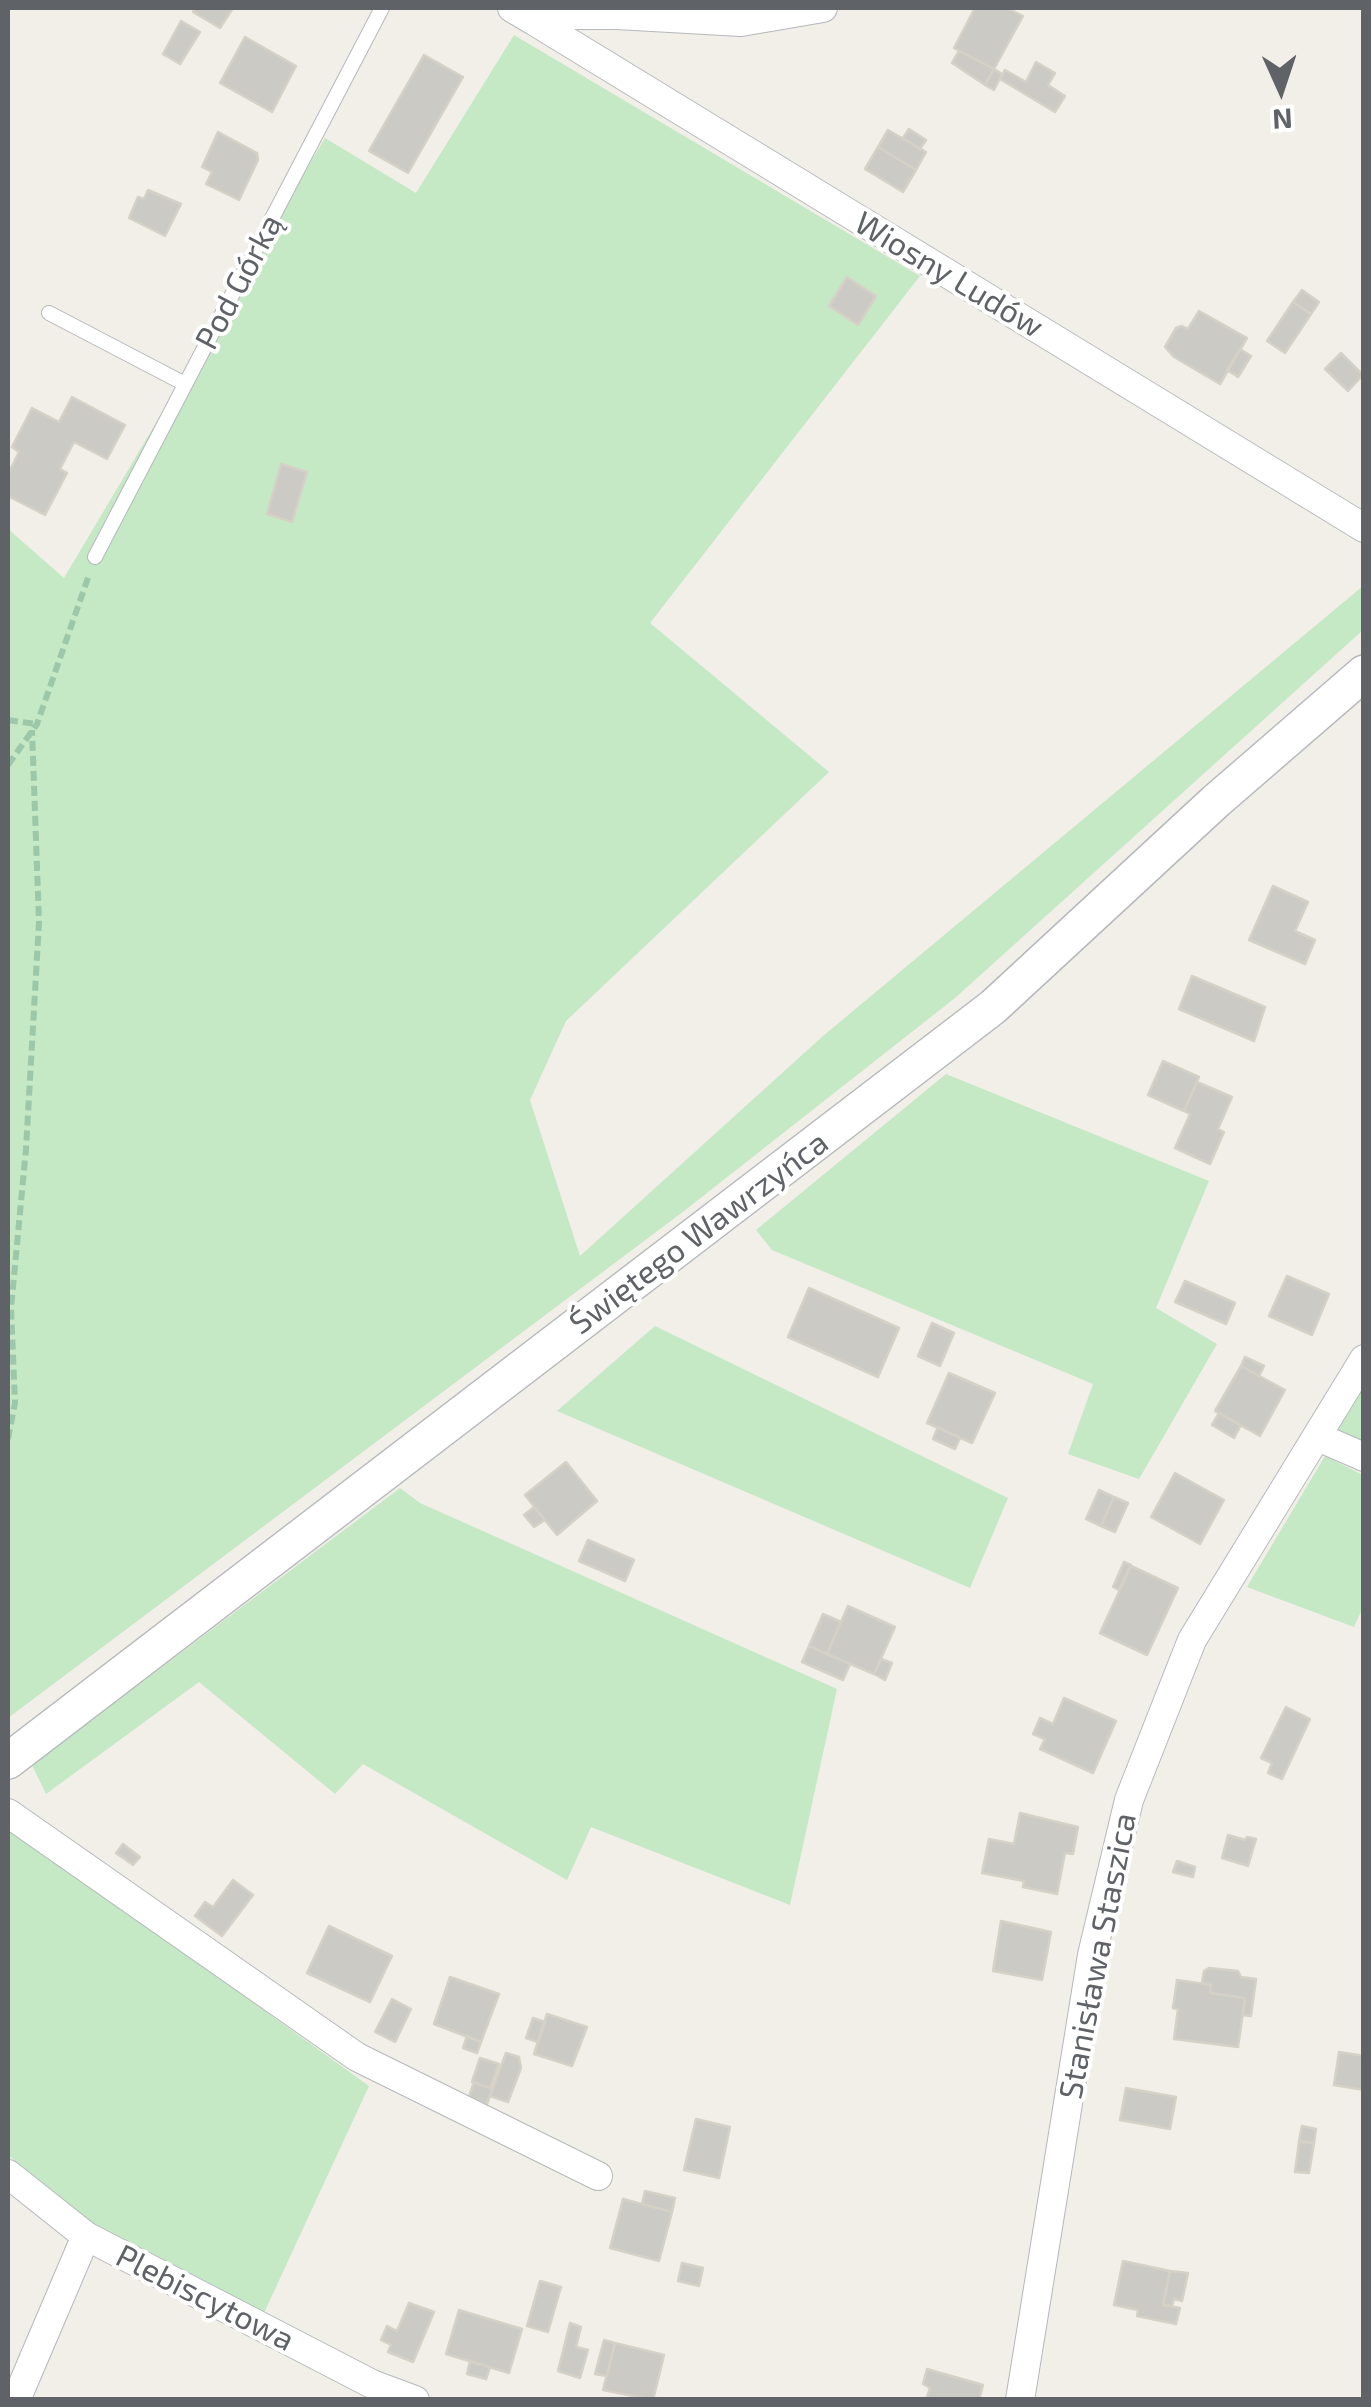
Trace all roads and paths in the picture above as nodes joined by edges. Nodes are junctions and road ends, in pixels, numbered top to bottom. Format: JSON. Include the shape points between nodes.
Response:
{"nodes":[{"id":1,"x":382,"y":8,"type":"edge"},
{"id":2,"x":822,"y":8,"type":"edge"},
{"id":3,"x":523,"y":14,"type":"edge"},
{"id":4,"x":49,"y":312,"type":"dead end"},
{"id":5,"x":186,"y":384,"type":"junction"},
{"id":6,"x":1364,"y":528,"type":"edge"},
{"id":7,"x":95,"y":557,"type":"joint"},
{"id":8,"x":1364,"y":673,"type":"edge"},
{"id":9,"x":8,"y":720,"type":"edge"},
{"id":10,"x":34,"y":727,"type":"junction"},
{"id":11,"x":8,"y":766,"type":"edge"},
{"id":12,"x":1364,"y":1359,"type":"edge"},
{"id":13,"x":1318,"y":1437,"type":"junction"},
{"id":14,"x":8,"y":1439,"type":"edge"},
{"id":15,"x":1364,"y":1456,"type":"edge"},
{"id":16,"x":8,"y":1760,"type":"edge"},
{"id":17,"x":8,"y":1813,"type":"edge"},
{"id":18,"x":8,"y":2174,"type":"edge"},
{"id":19,"x":598,"y":2176,"type":"dead end"},
{"id":20,"x":86,"y":2236,"type":"junction"},
{"id":21,"x":16,"y":2400,"type":"edge"},
{"id":22,"x":415,"y":2400,"type":"edge"},
{"id":23,"x":1020,"y":2400,"type":"edge"}],
"edges":[{"from":1,"to":5,"type":"lane","name":"Pod Górką"},
{"from":2,"to":3,"type":"street","name":"Wiosny Ludów","via":[[741,22]]},
{"from":3,"to":6,"type":"street","name":"Wiosny Ludów"},
{"from":4,"to":5,"type":"lane"},
{"from":5,"to":7,"type":"lane","name":"Pod Górką"},
{"from":7,"to":10,"type":"path"},
{"from":8,"to":16,"type":"street","name":"Świętego Wawrzyńca","via":[[993,1008]]},
{"from":9,"to":10,"type":"path"},
{"from":10,"to":11,"type":"path"},
{"from":10,"to":14,"type":"path","via":[[39,922]]},
{"from":12,"to":13,"type":"street","name":"Stanisława Staszica"},
{"from":13,"to":15,"type":"street"},
{"from":13,"to":23,"type":"street","name":"Stanisława Staszica","via":[[1192,1640],[1128,1800],[1092,1955]]},
{"from":17,"to":19,"type":"street","via":[[357,2057]]},
{"from":18,"to":20,"type":"street","name":"Plebiscytowa"},
{"from":20,"to":21,"type":"street"},
{"from":20,"to":22,"type":"street","name":"Plebiscytowa"}]}
